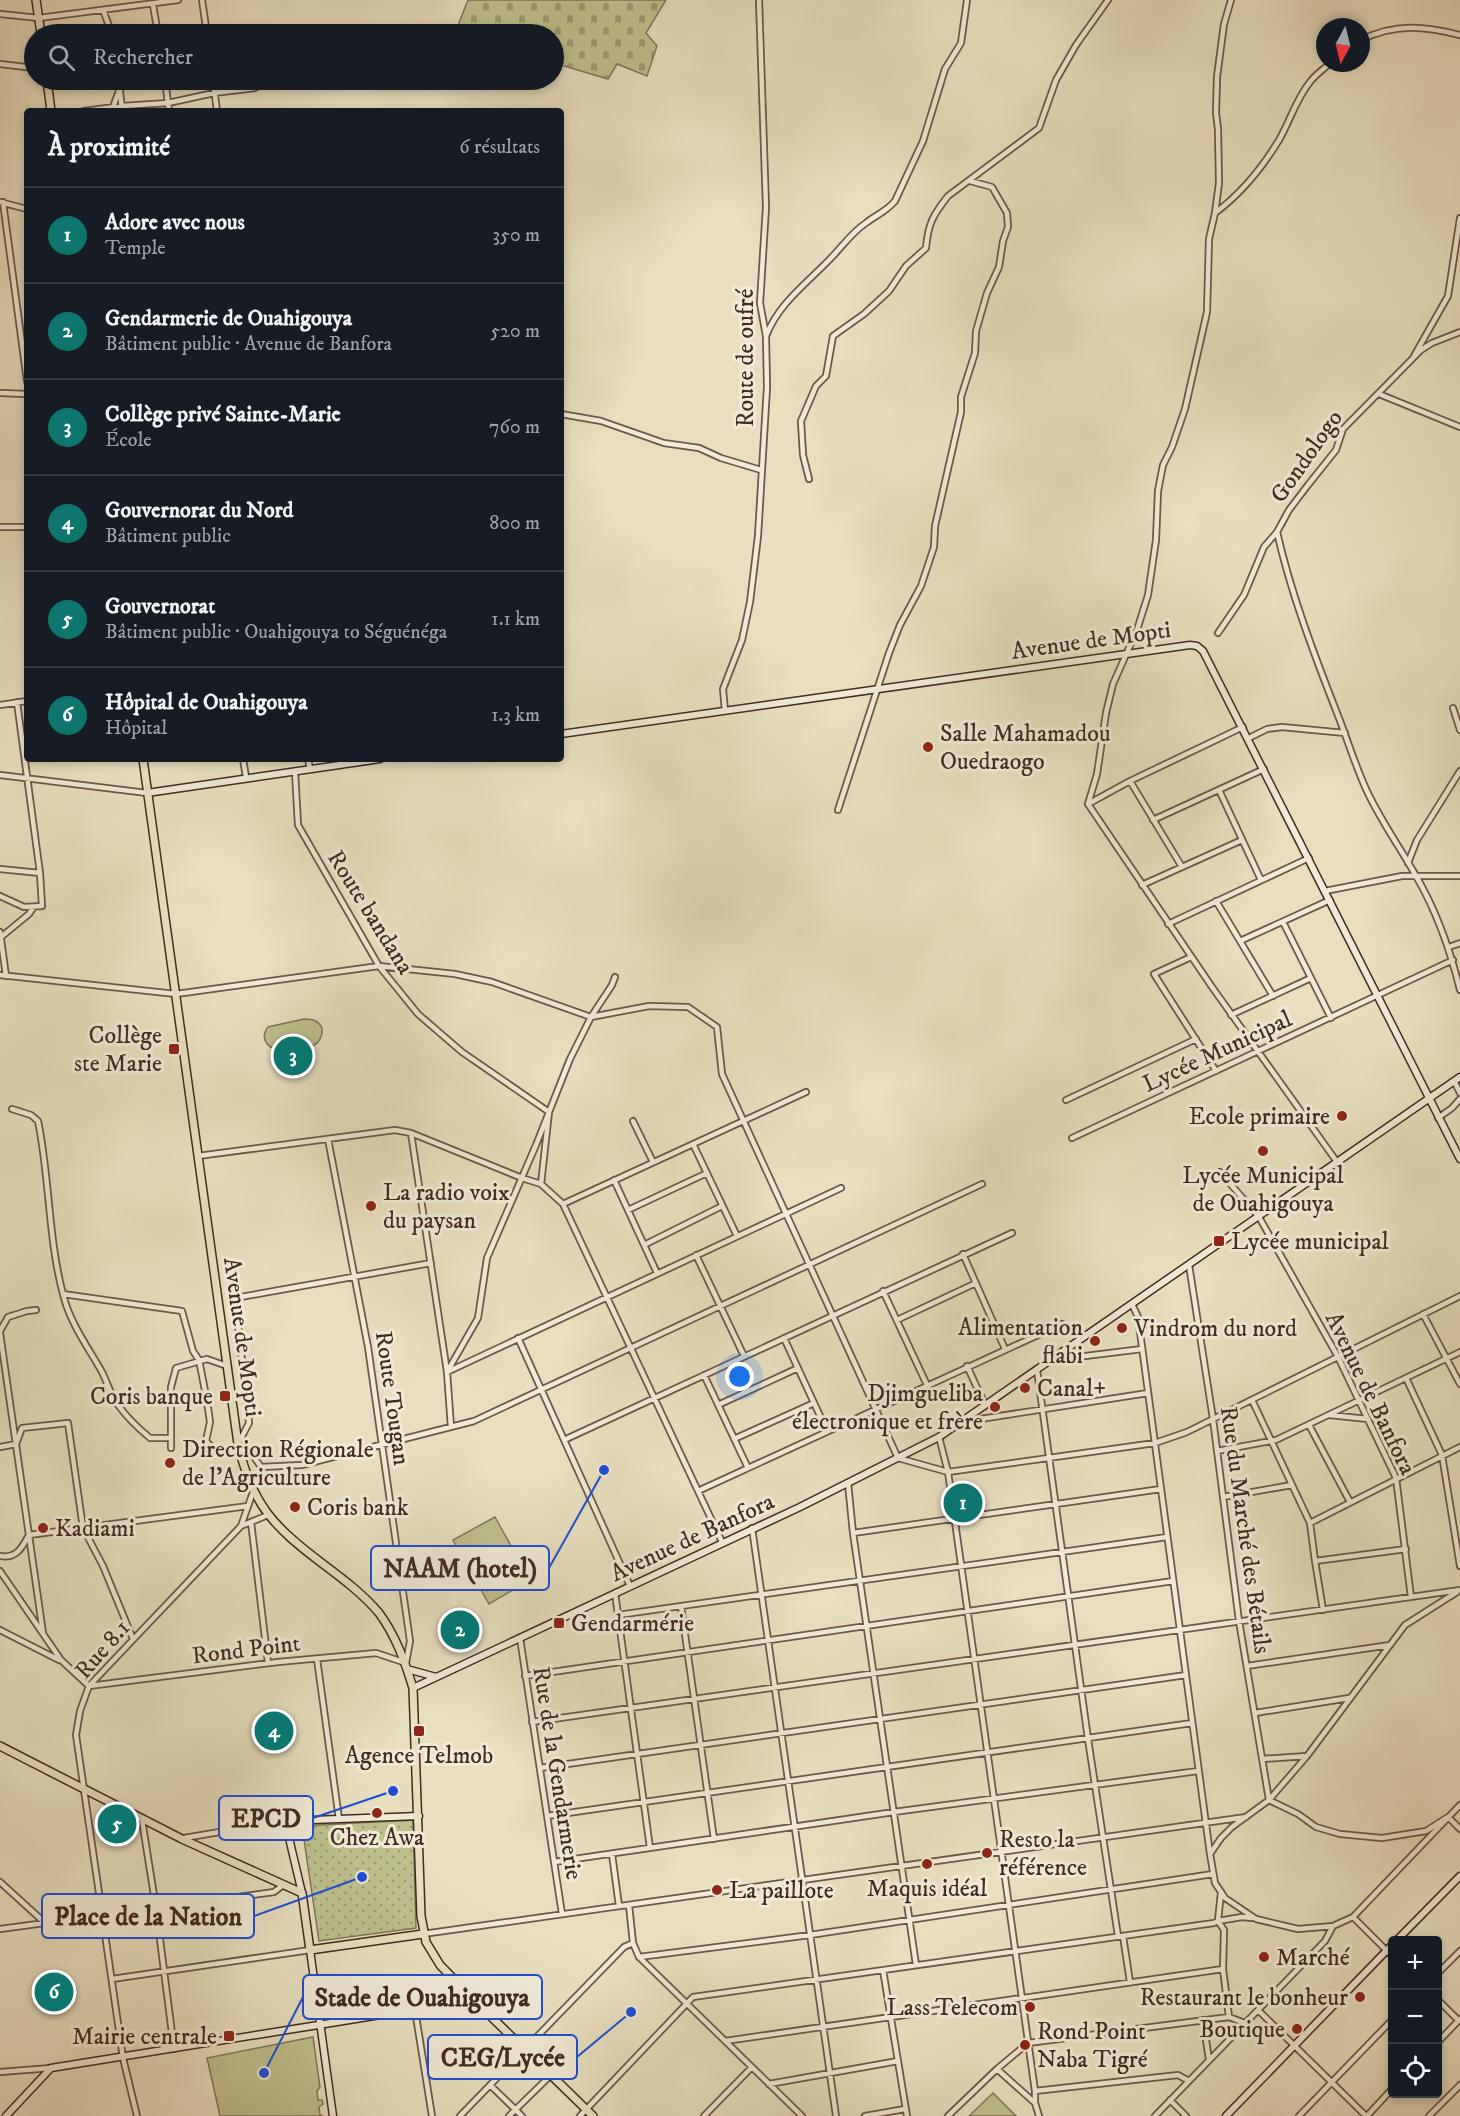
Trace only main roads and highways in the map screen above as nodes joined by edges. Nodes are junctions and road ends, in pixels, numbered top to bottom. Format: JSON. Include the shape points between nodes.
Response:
{"nodes":[{"id":1,"x":36,"y":0,"type":"edge"},
{"id":2,"x":40,"y":24,"type":"edge"},
{"id":3,"x":48,"y":90,"type":"edge"},
{"id":4,"x":51,"y":108,"type":"edge"},
{"id":5,"x":564,"y":734,"type":"edge"},
{"id":6,"x":143,"y":762,"type":"edge"},
{"id":7,"x":359,"y":762,"type":"edge"},
{"id":8,"x":147,"y":793,"type":"junction"},
{"id":9,"x":1460,"y":1077,"type":"edge"},
{"id":10,"x":1428,"y":1099,"type":"junction"},
{"id":11,"x":1458,"y":1148,"type":"edge"},
{"id":12,"x":1460,"y":1159,"type":"edge"},
{"id":13,"x":406,"y":1666,"type":"junction"},
{"id":14,"x":436,"y":1677,"type":"junction"},
{"id":15,"x":413,"y":1688,"type":"junction"},
{"id":16,"x":0,"y":1746,"type":"edge"},
{"id":17,"x":419,"y":1816,"type":"junction"},
{"id":18,"x":1460,"y":1876,"type":"edge"},
{"id":19,"x":302,"y":1893,"type":"junction"},
{"id":20,"x":423,"y":1934,"type":"junction"},
{"id":21,"x":1402,"y":1936,"type":"edge"},
{"id":22,"x":310,"y":1950,"type":"junction"},
{"id":23,"x":1388,"y":1955,"type":"edge"},
{"id":24,"x":474,"y":2000,"type":"junction"},
{"id":25,"x":320,"y":2026,"type":"junction"},
{"id":26,"x":6,"y":2116,"type":"edge"},
{"id":27,"x":333,"y":2116,"type":"edge"},
{"id":28,"x":593,"y":2116,"type":"edge"},
{"id":29,"x":1226,"y":2116,"type":"edge"}],
"edges":[{"from":1,"to":2,"type":"main road"},
{"from":3,"to":4,"type":"main road"},
{"from":5,"to":10,"type":"main road","name":"Avenue de Mopti","via":[[1197,646],[1249,738]]},
{"from":6,"to":8,"type":"main road","name":"Avenue de Mopti"},
{"from":7,"to":8,"type":"main road"},
{"from":8,"to":13,"type":"main road","name":"Avenue de Mopti","via":[[244,1471],[268,1515],[294,1543],[347,1581],[379,1613]]},
{"from":9,"to":10,"type":"main road","name":"Avenue de Banfora"},
{"from":10,"to":11,"type":"main road","name":"Avenue de Mopti"},
{"from":10,"to":14,"type":"main road","name":"Avenue de Banfora","via":[[939,1437]]},
{"from":11,"to":12,"type":"main road","name":"Avenue de Mopti"},
{"from":13,"to":14,"type":"main road"},
{"from":13,"to":15,"type":"main road","name":"Avenue de Mopti"},
{"from":14,"to":15,"type":"main road","name":"Avenue de Banfora"},
{"from":15,"to":17,"type":"main road","name":"Avenue de Mopti"},
{"from":16,"to":19,"type":"main road","via":[[142,1820]]},
{"from":17,"to":19,"type":"main road","via":[[285,1821]]},
{"from":17,"to":20,"type":"main road","name":"Avenue de Mopti"},
{"from":18,"to":21,"type":"main road"},
{"from":19,"to":22,"type":"main road"},
{"from":20,"to":22,"type":"main road"},
{"from":20,"to":24,"type":"main road","name":"Avenue de Mopti","via":[[440,1965]]},
{"from":22,"to":25,"type":"main road"},
{"from":23,"to":29,"type":"main road"},
{"from":24,"to":25,"type":"main road"},
{"from":24,"to":28,"type":"main road","name":"Avenue de Mopti"},
{"from":25,"to":26,"type":"main road","via":[[51,2068]]},
{"from":25,"to":27,"type":"main road"}]}
